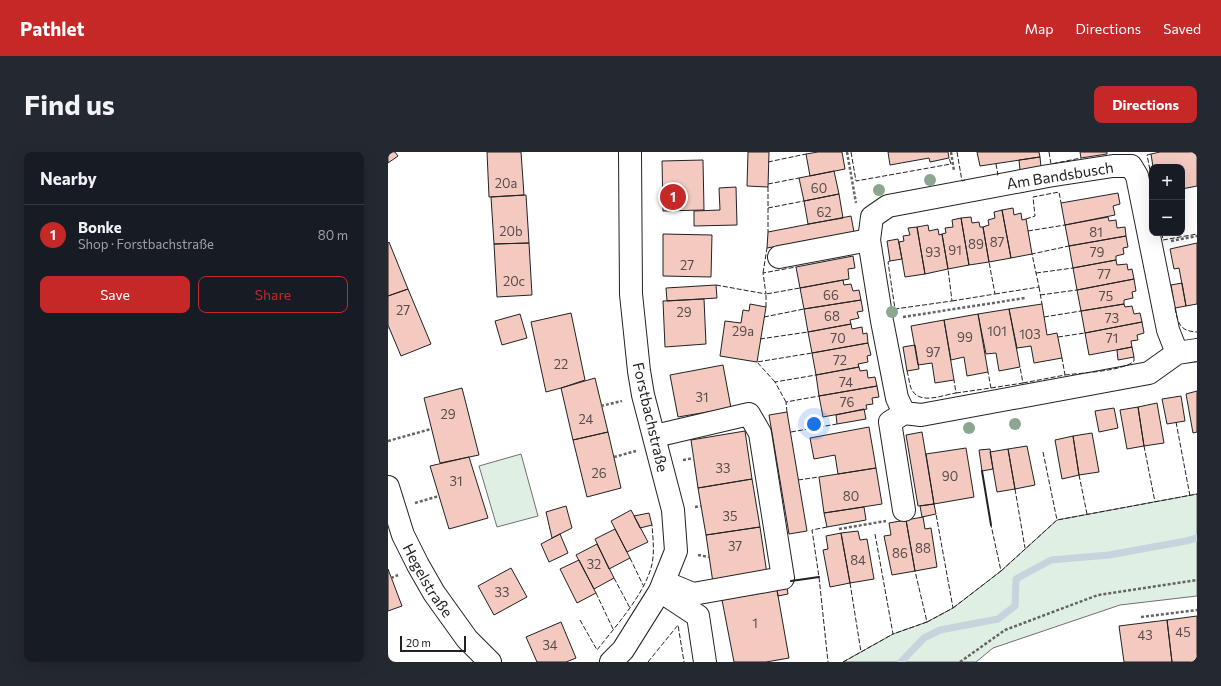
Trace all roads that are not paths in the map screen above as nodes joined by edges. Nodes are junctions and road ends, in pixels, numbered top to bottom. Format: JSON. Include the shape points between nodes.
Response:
{"nodes":[{"id":1,"x":630,"y":152,"type":"edge"},
{"id":2,"x":869,"y":240,"type":"junction"},
{"id":3,"x":779,"y":257,"type":"dead end"},
{"id":4,"x":1187,"y":352,"type":"edge"},
{"id":5,"x":904,"y":413,"type":"junction"},
{"id":6,"x":655,"y":436,"type":"junction"},
{"id":7,"x":388,"y":487,"type":"edge"},
{"id":8,"x":904,"y":510,"type":"road end"},
{"id":9,"x":662,"y":587,"type":"junction"},
{"id":10,"x":490,"y":662,"type":"edge"},
{"id":11,"x":611,"y":662,"type":"edge"},
{"id":12,"x":705,"y":662,"type":"edge"}],
"edges":[{"from":1,"to":6,"type":"street","name":"Forstbachstraße","via":[[631,294],[638,371]]},
{"from":2,"to":3,"type":"street"},
{"from":2,"to":4,"type":"street","name":"Am Bandsbusch","via":[[872,217],[888,206],[1048,176],[1113,166],[1131,166],[1137,176],[1168,330]]},
{"from":2,"to":5,"type":"street","via":[[897,398]]},
{"from":4,"to":5,"type":"street","name":"Am Bandsbusch","via":[[1149,373],[921,415]]},
{"from":5,"to":8,"type":"street","via":[[890,422]]},
{"from":6,"to":9,"type":"street","name":"Forstbachstraße","via":[[673,510],[676,552]]},
{"from":6,"to":9,"type":"street","via":[[749,414],[760,433],[783,578],[694,594]]},
{"from":7,"to":10,"type":"street","name":"Hegelstraße","via":[[403,535],[418,565],[467,639]]},
{"from":9,"to":11,"type":"street","name":"Forstbachstraße","via":[[623,650]]},
{"from":9,"to":12,"type":"street","via":[[698,616]]}]}
